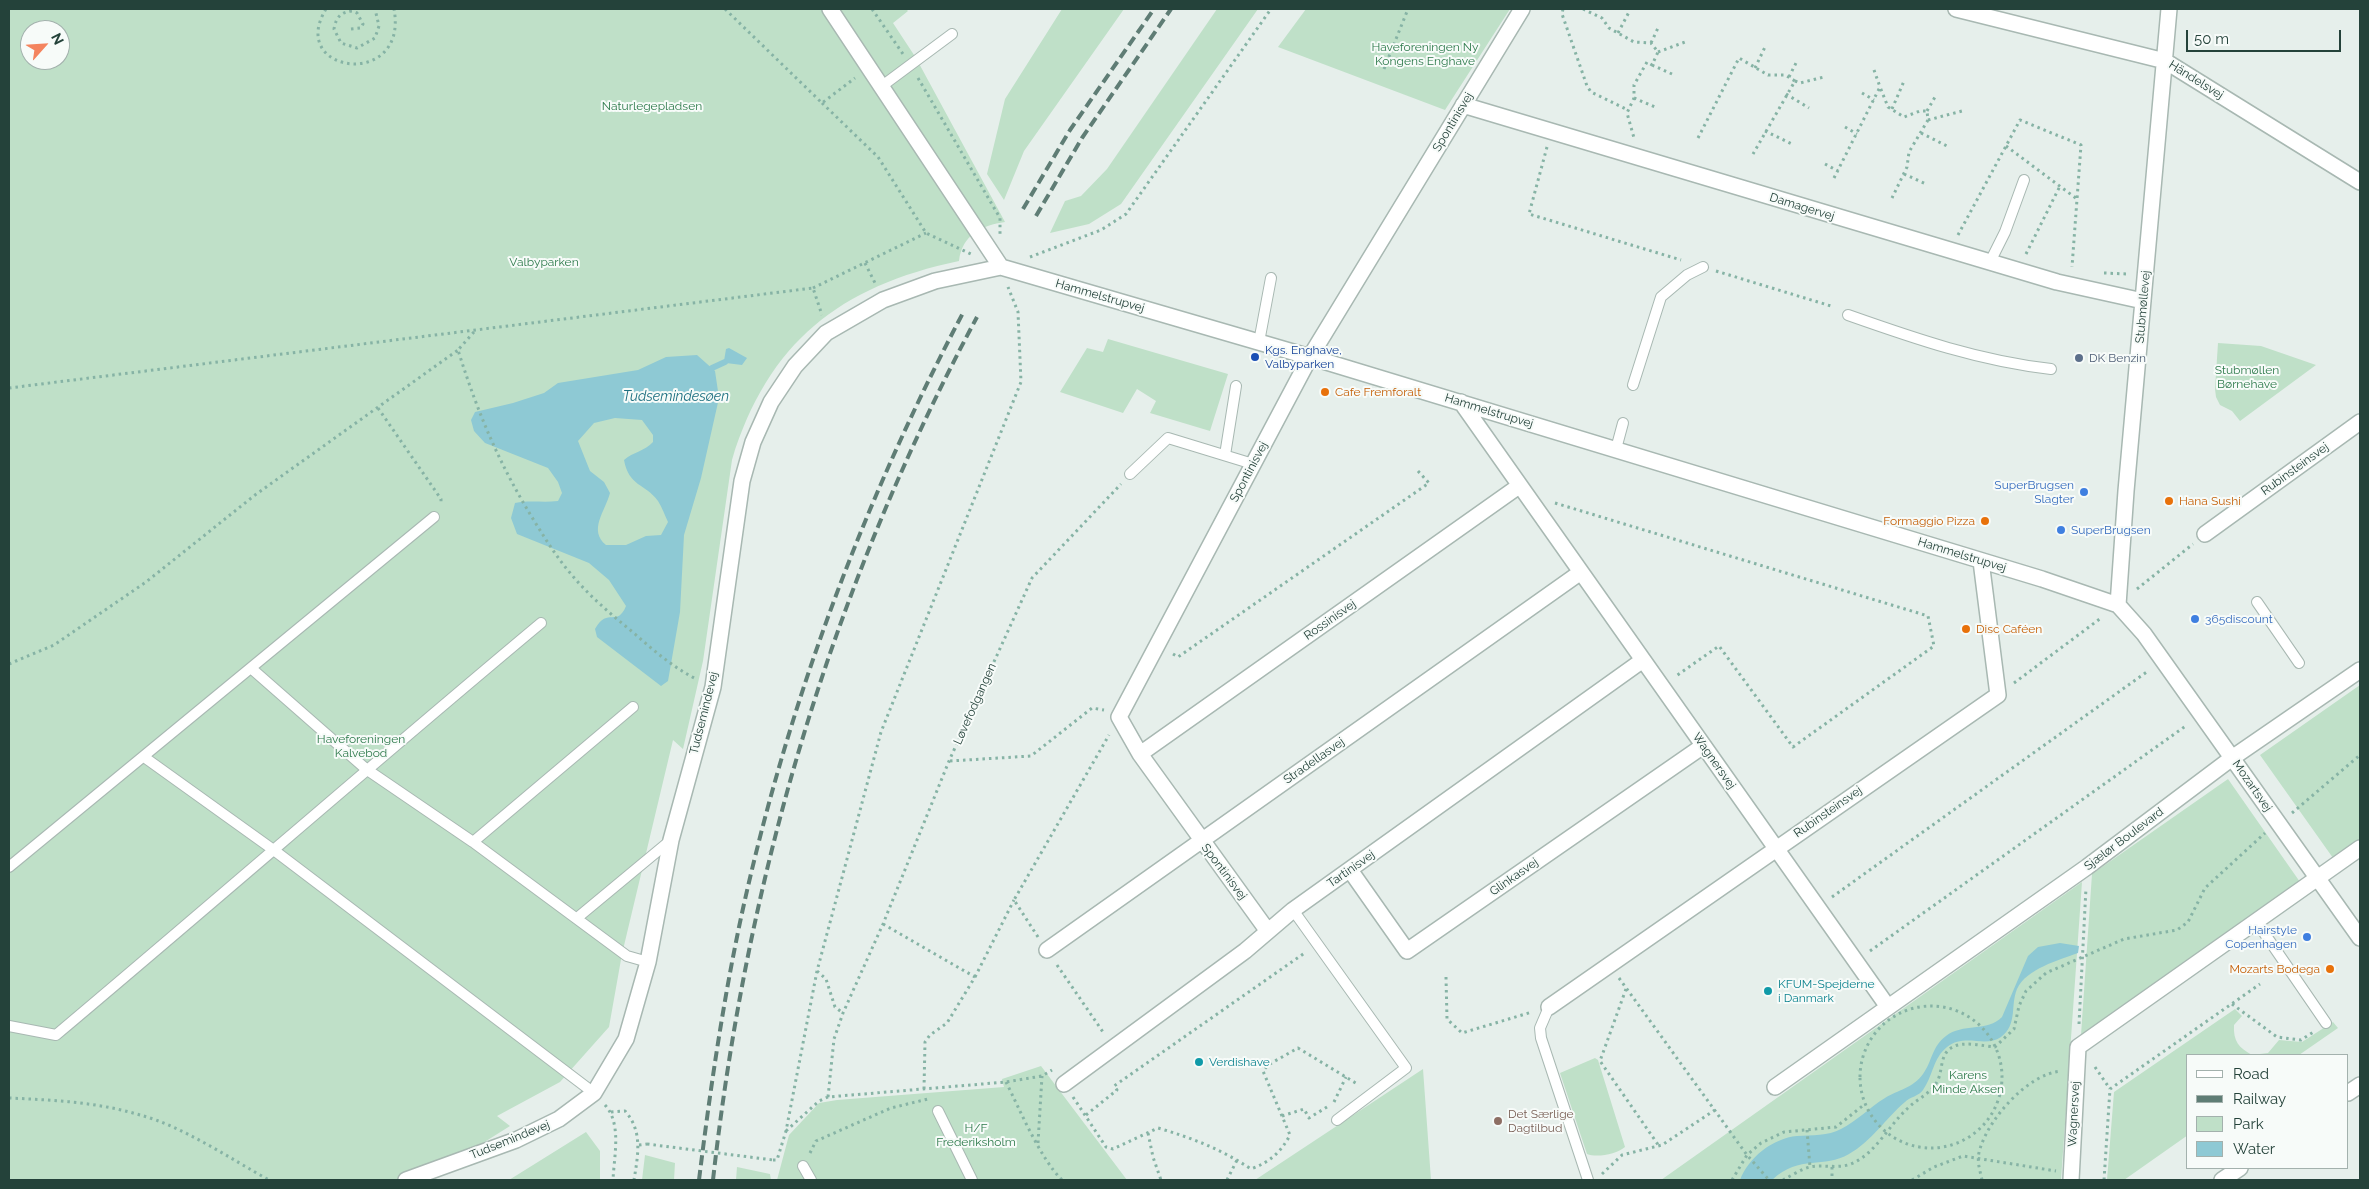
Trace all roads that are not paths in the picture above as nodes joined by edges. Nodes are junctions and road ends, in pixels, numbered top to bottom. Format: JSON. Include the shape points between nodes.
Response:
{"nodes":[{"id":1,"x":830,"y":9,"type":"edge"},
{"id":2,"x":1522,"y":9,"type":"edge"},
{"id":3,"x":1956,"y":9,"type":"edge"},
{"id":4,"x":2169,"y":9,"type":"edge"},
{"id":5,"x":952,"y":34,"type":"dead end"},
{"id":6,"x":2165,"y":61,"type":"junction"},
{"id":7,"x":882,"y":86,"type":"junction"},
{"id":8,"x":1463,"y":105,"type":"junction"},
{"id":9,"x":2024,"y":180,"type":"dead end"},
{"id":10,"x":2360,"y":182,"type":"edge"},
{"id":11,"x":1990,"y":262,"type":"junction"},
{"id":12,"x":1001,"y":267,"type":"junction"},
{"id":13,"x":1703,"y":267,"type":"road end"},
{"id":14,"x":1271,"y":278,"type":"dead end"},
{"id":15,"x":2143,"y":301,"type":"junction"},
{"id":16,"x":1848,"y":315,"type":"dead end"},
{"id":17,"x":1259,"y":342,"type":"junction"},
{"id":18,"x":1310,"y":357,"type":"junction"},
{"id":19,"x":2052,"y":369,"type":"dead end"},
{"id":20,"x":1633,"y":385,"type":"dead end"},
{"id":21,"x":1236,"y":386,"type":"dead end"},
{"id":22,"x":1461,"y":402,"type":"junction"},
{"id":23,"x":2360,"y":422,"type":"edge"},
{"id":24,"x":1622,"y":423,"type":"dead end"},
{"id":25,"x":1616,"y":449,"type":"junction"},
{"id":26,"x":1225,"y":455,"type":"junction"},
{"id":27,"x":1253,"y":464,"type":"junction"},
{"id":28,"x":1130,"y":474,"type":"road end"},
{"id":29,"x":1523,"y":490,"type":"junction"},
{"id":30,"x":434,"y":517,"type":"road end"},
{"id":31,"x":2205,"y":534,"type":"road end"},
{"id":32,"x":1981,"y":561,"type":"junction"},
{"id":33,"x":1581,"y":572,"type":"junction"},
{"id":34,"x":2257,"y":602,"type":"dead end"},
{"id":35,"x":2118,"y":605,"type":"junction"},
{"id":36,"x":541,"y":622,"type":"dead end"},
{"id":37,"x":1643,"y":660,"type":"junction"},
{"id":38,"x":2298,"y":662,"type":"dead end"},
{"id":39,"x":252,"y":669,"type":"junction"},
{"id":40,"x":2360,"y":670,"type":"edge"},
{"id":41,"x":632,"y":707,"type":"dead end"},
{"id":42,"x":1703,"y":746,"type":"junction"},
{"id":43,"x":1140,"y":754,"type":"junction"},
{"id":44,"x":144,"y":756,"type":"junction"},
{"id":45,"x":2232,"y":758,"type":"junction"},
{"id":46,"x":366,"y":769,"type":"junction"},
{"id":47,"x":671,"y":840,"type":"junction"},
{"id":48,"x":1201,"y":841,"type":"junction"},
{"id":49,"x":473,"y":842,"type":"junction"},
{"id":50,"x":1775,"y":848,"type":"junction"},
{"id":51,"x":2360,"y":848,"type":"edge"},
{"id":52,"x":275,"y":851,"type":"junction"},
{"id":53,"x":9,"y":867,"type":"edge"},
{"id":54,"x":1350,"y":870,"type":"junction"},
{"id":55,"x":2318,"y":878,"type":"junction"},
{"id":56,"x":1293,"y":910,"type":"junction"},
{"id":57,"x":577,"y":918,"type":"junction"},
{"id":58,"x":2256,"y":922,"type":"junction"},
{"id":59,"x":1267,"y":930,"type":"junction"},
{"id":60,"x":2360,"y":938,"type":"edge"},
{"id":61,"x":1048,"y":950,"type":"road end"},
{"id":62,"x":648,"y":962,"type":"junction"},
{"id":63,"x":1549,"y":1007,"type":"joint"},
{"id":64,"x":1888,"y":1007,"type":"junction"},
{"id":65,"x":2326,"y":1023,"type":"road end"},
{"id":66,"x":9,"y":1026,"type":"edge"},
{"id":67,"x":1064,"y":1084,"type":"road end"},
{"id":68,"x":2360,"y":1084,"type":"edge"},
{"id":69,"x":1774,"y":1087,"type":"dead end"},
{"id":70,"x":2349,"y":1092,"type":"edge"},
{"id":71,"x":594,"y":1093,"type":"junction"},
{"id":72,"x":938,"y":1112,"type":"dead end"},
{"id":73,"x":1337,"y":1120,"type":"dead end"},
{"id":74,"x":803,"y":1166,"type":"road end"},
{"id":75,"x":2238,"y":1169,"type":"edge"},
{"id":76,"x":2071,"y":1177,"type":"edge"},
{"id":77,"x":412,"y":1179,"type":"edge"},
{"id":78,"x":811,"y":1180,"type":"edge"},
{"id":79,"x":972,"y":1180,"type":"edge"},
{"id":80,"x":1588,"y":1180,"type":"edge"},
{"id":81,"x":2222,"y":1180,"type":"edge"}],
"edges":[{"from":1,"to":7,"type":"street"},
{"from":2,"to":8,"type":"street","name":"Spontinisvej"},
{"from":3,"to":6,"type":"street","name":"Händelsvej"},
{"from":4,"to":6,"type":"street","name":"Stubmøllevej"},
{"from":5,"to":7,"type":"lane"},
{"from":6,"to":10,"type":"street","name":"Händelsvej"},
{"from":6,"to":15,"type":"street","name":"Stubmøllevej"},
{"from":7,"to":12,"type":"street"},
{"from":8,"to":11,"type":"street","name":"Damagervej"},
{"from":8,"to":18,"type":"street","name":"Spontinisvej"},
{"from":9,"to":11,"type":"lane"},
{"from":11,"to":15,"type":"street","name":"Damagervej","via":[[2084,290]]},
{"from":12,"to":17,"type":"street","name":"Hammelstrupvej"},
{"from":12,"to":47,"type":"street","name":"Tudsemindevej","via":[[936,281],[882,300],[826,333],[795,366],[771,402],[753,442],[742,482],[712,687]]},
{"from":13,"to":20,"type":"lane","via":[[1686,276],[1661,297]]},
{"from":14,"to":17,"type":"lane"},
{"from":15,"to":35,"type":"street","name":"Stubmøllevej"},
{"from":16,"to":19,"type":"lane","via":[[1943,348]]},
{"from":17,"to":18,"type":"street","name":"Hammelstrupvej"},
{"from":18,"to":22,"type":"street","name":"Hammelstrupvej"},
{"from":18,"to":27,"type":"street","name":"Spontinisvej"},
{"from":21,"to":26,"type":"lane"},
{"from":22,"to":25,"type":"street","name":"Hammelstrupvej"},
{"from":22,"to":29,"type":"street","name":"Wagnersvej"},
{"from":23,"to":31,"type":"street","name":"Rubinsteinsvej"},
{"from":24,"to":25,"type":"lane"},
{"from":25,"to":32,"type":"street","name":"Hammelstrupvej"},
{"from":26,"to":27,"type":"lane"},
{"from":26,"to":28,"type":"lane","via":[[1168,438]]},
{"from":27,"to":43,"type":"street","name":"Spontinisvej","via":[[1119,717]]},
{"from":29,"to":33,"type":"street","name":"Wagnersvej"},
{"from":29,"to":43,"type":"street","name":"Rossinisvej"},
{"from":30,"to":39,"type":"lane"},
{"from":32,"to":35,"type":"street","name":"Hammelstrupvej"},
{"from":32,"to":50,"type":"street","name":"Rubinsteinsvej","via":[[1998,695]]},
{"from":33,"to":37,"type":"street","name":"Wagnersvej"},
{"from":33,"to":48,"type":"street","name":"Stradellasvej"},
{"from":34,"to":38,"type":"lane"},
{"from":35,"to":45,"type":"street","name":"Mozartsvej","via":[[2144,634]]},
{"from":36,"to":46,"type":"lane"},
{"from":37,"to":42,"type":"street","name":"Wagnersvej"},
{"from":37,"to":54,"type":"street","name":"Tartinisvej"},
{"from":39,"to":44,"type":"lane"},
{"from":39,"to":46,"type":"lane"},
{"from":40,"to":45,"type":"street","name":"Sjælør Boulevard","via":[[2320,694]]},
{"from":41,"to":49,"type":"lane"},
{"from":42,"to":50,"type":"street","name":"Wagnersvej"},
{"from":42,"to":54,"type":"street","name":"Glinkasvej","via":[[1407,951]]},
{"from":43,"to":48,"type":"street","name":"Spontinisvej"},
{"from":44,"to":52,"type":"lane"},
{"from":44,"to":53,"type":"lane"},
{"from":45,"to":55,"type":"street","name":"Mozartsvej"},
{"from":45,"to":64,"type":"street","name":"Sjælør Boulevard","via":[[2087,867]]},
{"from":46,"to":49,"type":"lane"},
{"from":46,"to":52,"type":"lane"},
{"from":47,"to":57,"type":"lane"},
{"from":47,"to":62,"type":"street","name":"Tudsemindevej"},
{"from":48,"to":59,"type":"street","name":"Spontinisvej"},
{"from":48,"to":61,"type":"street","name":"Stradellasvej"},
{"from":49,"to":57,"type":"lane"},
{"from":50,"to":63,"type":"street","name":"Rubinsteinsvej"},
{"from":50,"to":64,"type":"street","name":"Wagnersvej"},
{"from":51,"to":55,"type":"street"},
{"from":52,"to":66,"type":"lane","via":[[56,1035]]},
{"from":52,"to":71,"type":"lane"},
{"from":54,"to":56,"type":"street","name":"Tartinisvej"},
{"from":55,"to":58,"type":"street"},
{"from":55,"to":60,"type":"street","name":"Mozartsvej"},
{"from":56,"to":59,"type":"street","name":"Tartinisvej"},
{"from":56,"to":73,"type":"lane","via":[[1406,1068]]},
{"from":57,"to":62,"type":"lane","via":[[627,956]]},
{"from":58,"to":65,"type":"lane"},
{"from":58,"to":76,"type":"street","name":"Wagnersvej","via":[[2078,1047]]},
{"from":59,"to":67,"type":"street","name":"Tartinisvej","via":[[1245,950]]},
{"from":62,"to":71,"type":"street","name":"Tudsemindevej","via":[[626,1038]]},
{"from":63,"to":80,"type":"lane","via":[[1540,1028],[1541,1038]]},
{"from":64,"to":69,"type":"street"},
{"from":68,"to":70,"type":"street"},
{"from":71,"to":77,"type":"street","name":"Tudsemindevej","via":[[560,1119],[516,1140]]},
{"from":72,"to":79,"type":"lane"},
{"from":74,"to":78,"type":"lane"},
{"from":75,"to":81,"type":"street"}]}
